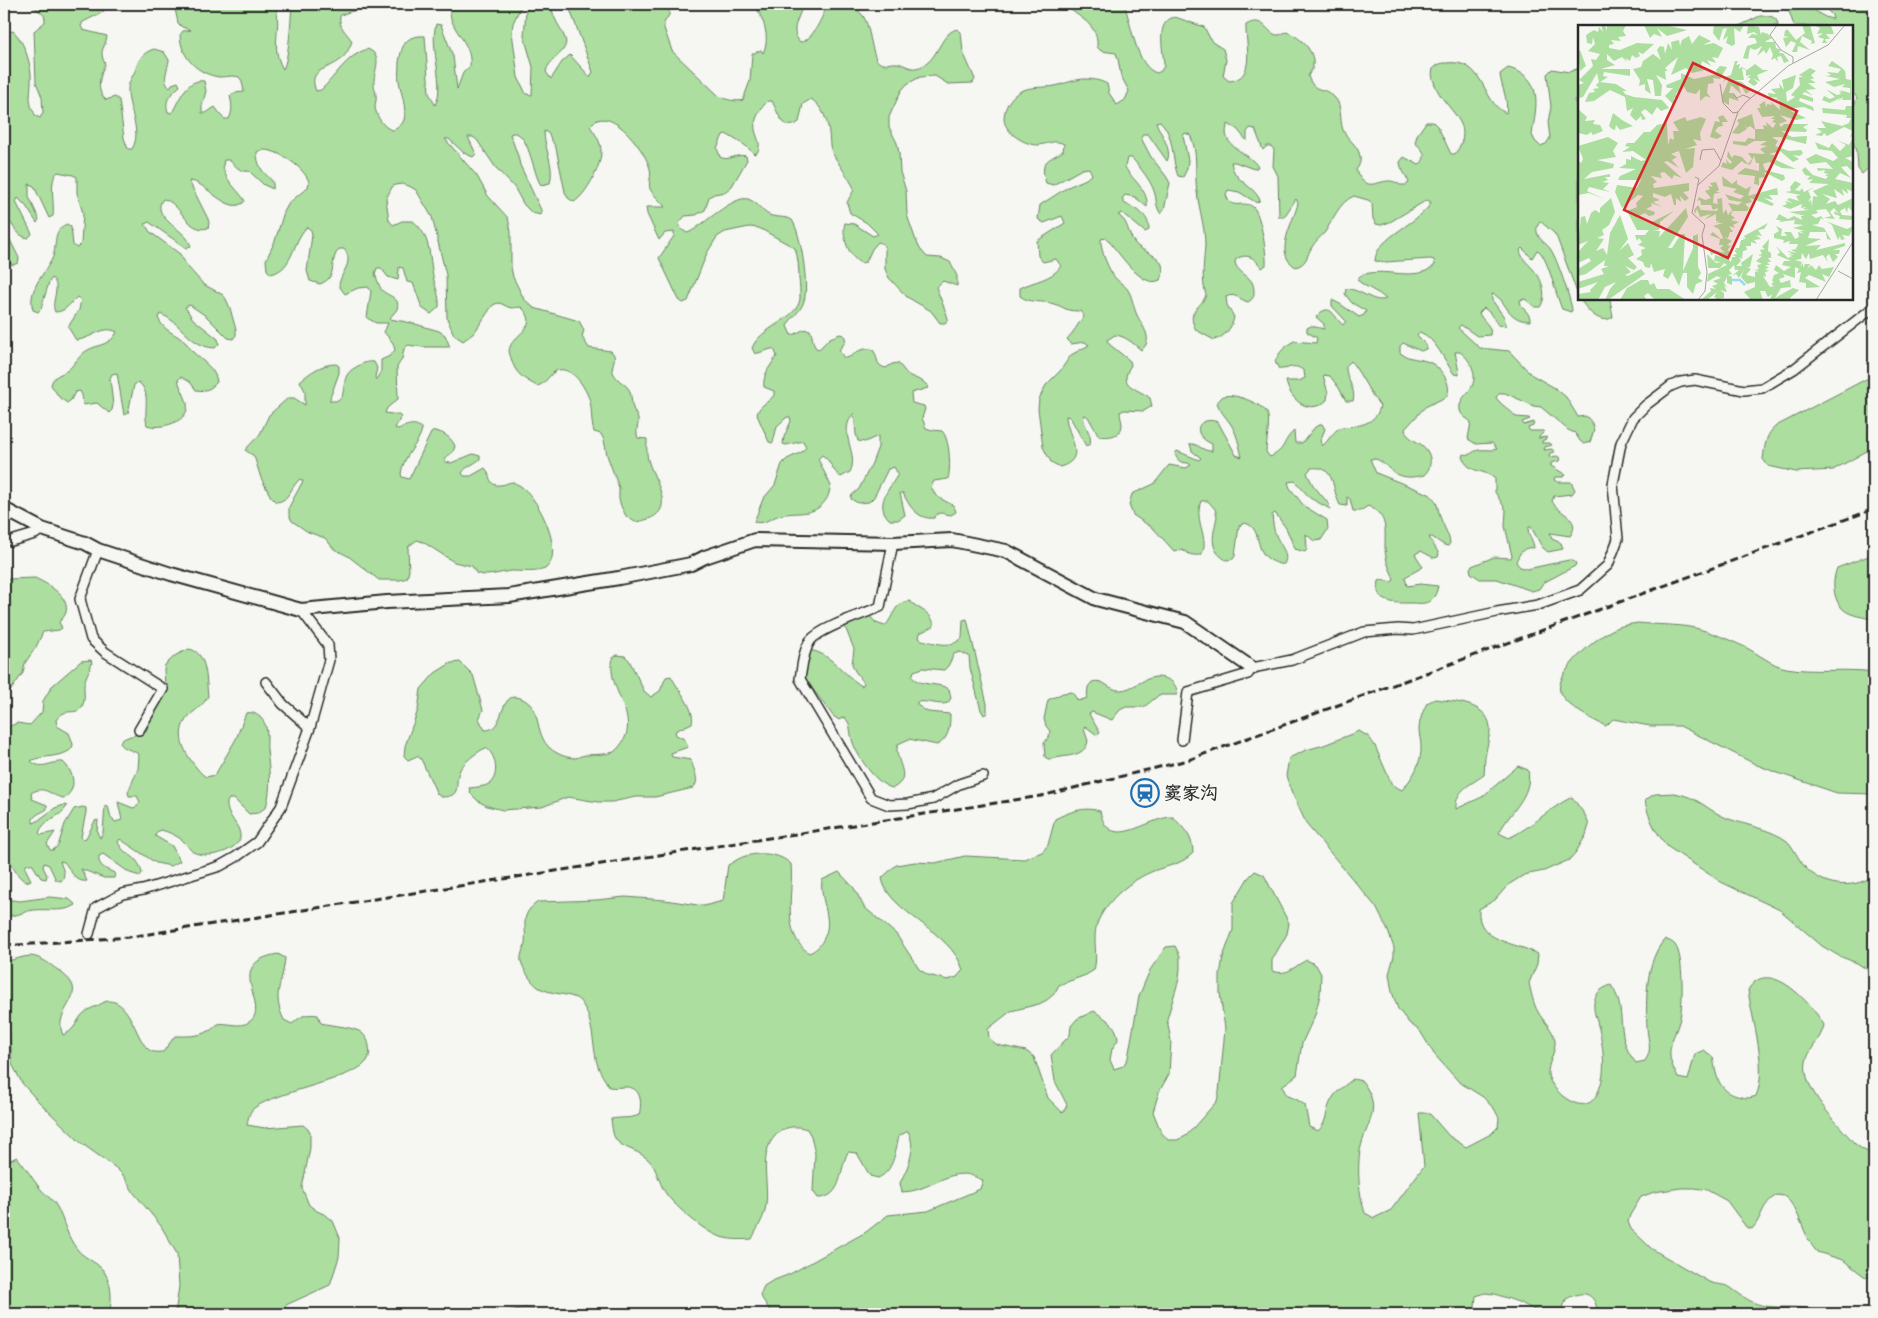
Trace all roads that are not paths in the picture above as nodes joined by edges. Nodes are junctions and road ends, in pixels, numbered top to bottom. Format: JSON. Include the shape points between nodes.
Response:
{"nodes":[{"id":1,"x":1874,"y":307,"type":"edge"},
{"id":2,"x":4,"y":509,"type":"edge"},
{"id":3,"x":42,"y":530,"type":"junction"},
{"id":4,"x":11,"y":541,"type":"dead end"},
{"id":5,"x":893,"y":543,"type":"junction"},
{"id":6,"x":98,"y":550,"type":"junction"},
{"id":7,"x":301,"y":610,"type":"junction"},
{"id":8,"x":1252,"y":668,"type":"junction"},
{"id":9,"x":266,"y":682,"type":"dead end"},
{"id":10,"x":310,"y":728,"type":"junction"},
{"id":11,"x":139,"y":730,"type":"dead end"},
{"id":12,"x":1182,"y":740,"type":"dead end"},
{"id":13,"x":983,"y":776,"type":"dead end"},
{"id":14,"x":89,"y":934,"type":"dead end"}],
"edges":[{"from":1,"to":8,"type":"street","via":[[1794,369],[1762,388],[1744,390],[1695,380],[1681,382],[1646,405],[1633,418],[1621,443],[1613,484],[1618,539],[1608,564],[1580,590],[1538,605],[1413,630],[1364,632],[1292,660]]},
{"from":2,"to":3,"type":"street"},
{"from":3,"to":4,"type":"street"},
{"from":3,"to":6,"type":"street"},
{"from":5,"to":7,"type":"street","via":[[755,540],[691,564],[509,596]]},
{"from":5,"to":8,"type":"street","via":[[952,540],[1006,551],[1096,599],[1185,622]]},
{"from":5,"to":13,"type":"street","via":[[880,607],[818,633],[804,654],[800,679],[871,798],[889,805],[932,800],[959,784]]},
{"from":6,"to":7,"type":"street"},
{"from":6,"to":11,"type":"street","via":[[80,599],[92,639],[105,652],[163,689]]},
{"from":7,"to":10,"type":"street","via":[[328,645],[329,660]]},
{"from":8,"to":12,"type":"street","via":[[1248,674],[1188,692]]},
{"from":9,"to":10,"type":"street","via":[[283,704]]},
{"from":10,"to":14,"type":"street","via":[[281,807],[256,842],[220,866],[122,894],[96,908]]}]}
